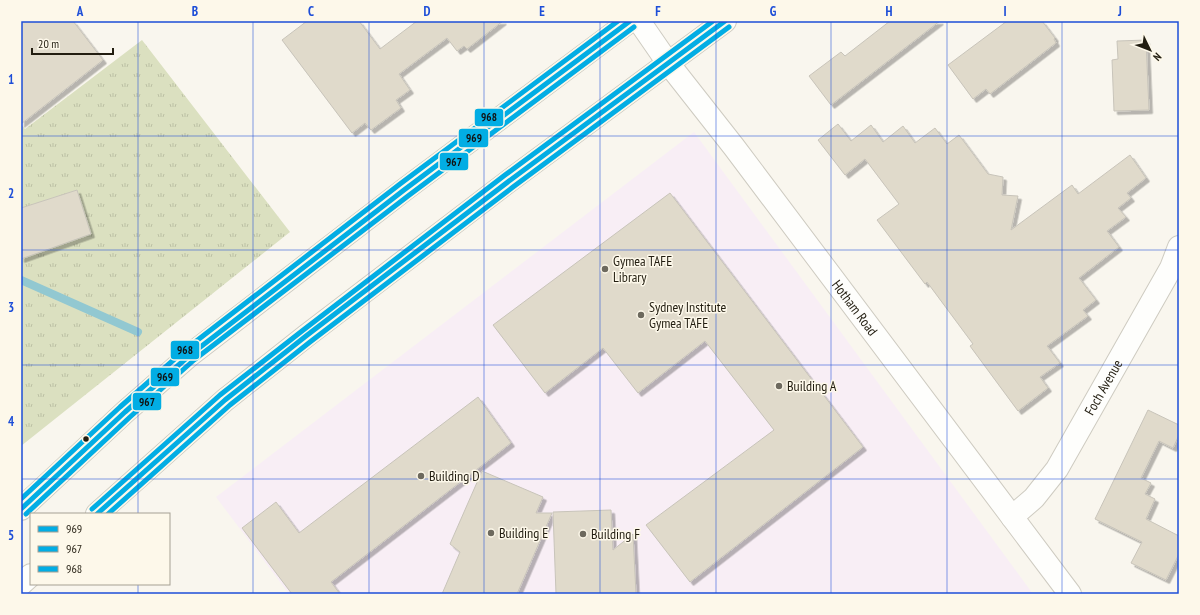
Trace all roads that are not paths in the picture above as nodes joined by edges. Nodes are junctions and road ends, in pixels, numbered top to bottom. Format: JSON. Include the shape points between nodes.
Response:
{"nodes":[{"id":1,"x":630,"y":21,"type":"edge"},
{"id":2,"x":640,"y":21,"type":"edge"},
{"id":3,"x":725,"y":21,"type":"edge"},
{"id":4,"x":668,"y":63,"type":"junction"},
{"id":5,"x":1179,"y":247,"type":"edge"},
{"id":6,"x":21,"y":509,"type":"edge"},
{"id":7,"x":98,"y":513,"type":"edge"},
{"id":8,"x":1012,"y":517,"type":"junction"},
{"id":9,"x":30,"y":576,"type":"edge"},
{"id":10,"x":21,"y":584,"type":"edge"},
{"id":11,"x":1070,"y":594,"type":"edge"}],
"edges":[{"from":1,"to":6,"type":"main road","via":[[404,190],[190,355]]},
{"from":2,"to":4,"type":"main road","name":"Hotham Road"},
{"from":3,"to":4,"type":"main road"},
{"from":4,"to":7,"type":"main road","via":[[306,336],[225,400]]},
{"from":4,"to":8,"type":"main road","name":"Hotham Road"},
{"from":5,"to":8,"type":"main road","name":"Foch Avenue","via":[[1171,268],[1057,469],[1034,498]]},
{"from":8,"to":11,"type":"main road","name":"Hotham Road"},
{"from":9,"to":10,"type":"main road"}]}
